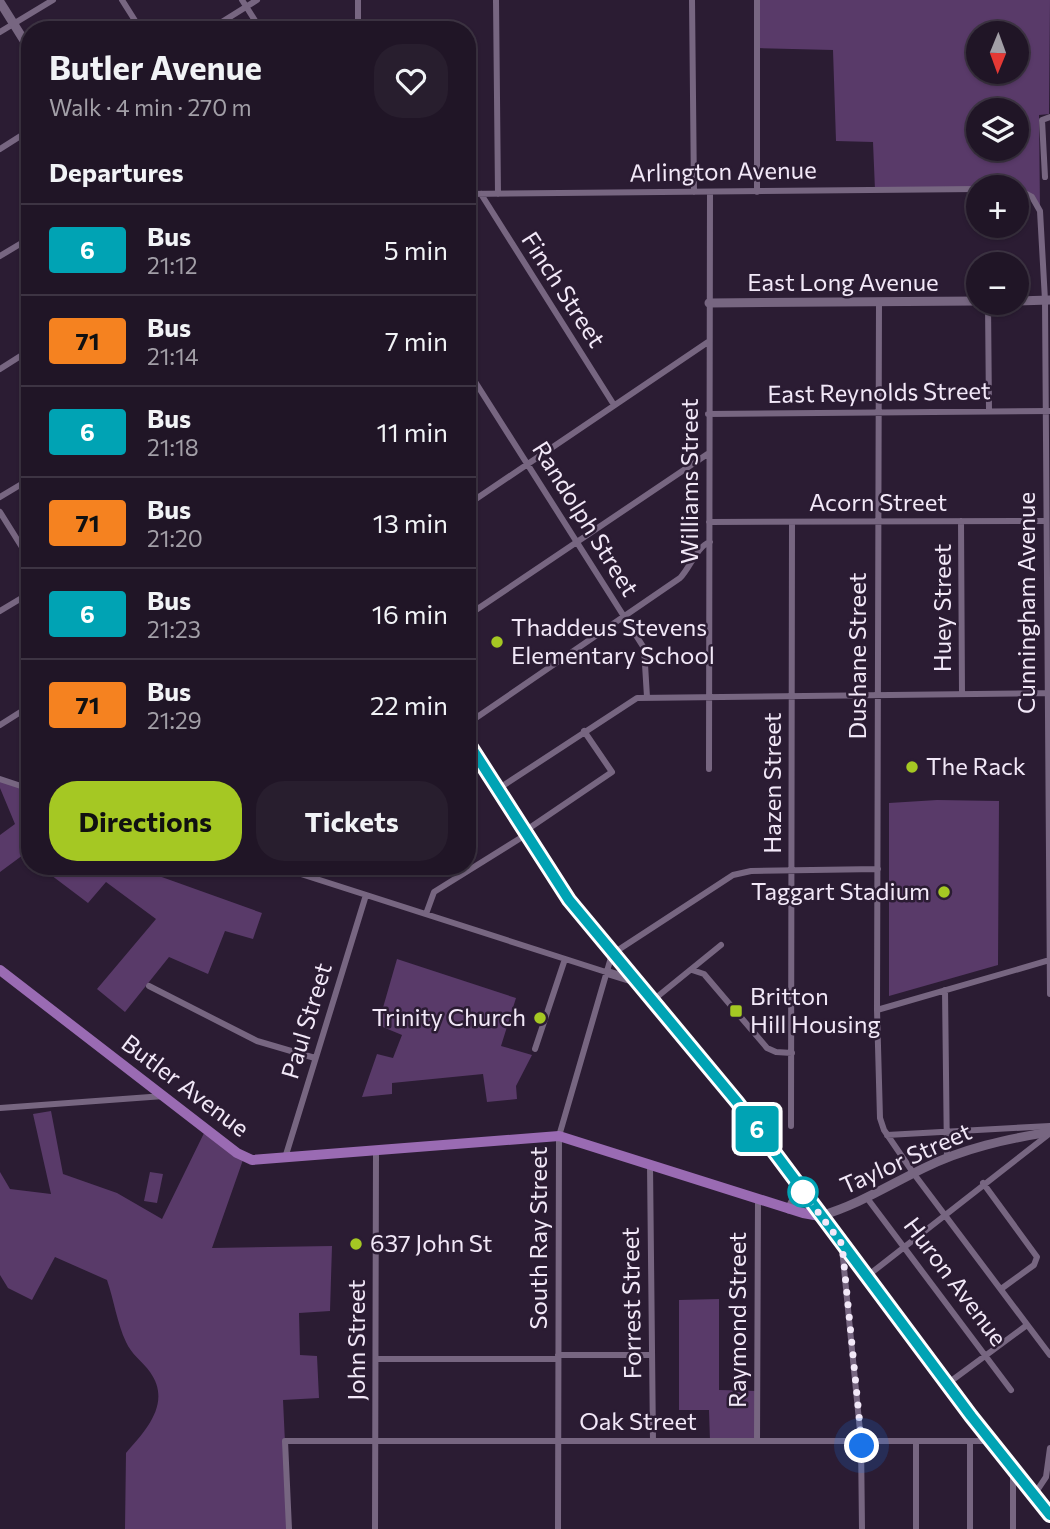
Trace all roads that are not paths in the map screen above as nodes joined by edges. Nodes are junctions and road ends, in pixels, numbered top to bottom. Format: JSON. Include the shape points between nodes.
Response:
{"nodes":[{"id":1,"x":53,"y":0,"type":"edge"},
{"id":2,"x":122,"y":0,"type":"edge"},
{"id":3,"x":257,"y":0,"type":"edge"},
{"id":4,"x":358,"y":0,"type":"edge"},
{"id":5,"x":496,"y":0,"type":"edge"},
{"id":6,"x":692,"y":0,"type":"edge"},
{"id":7,"x":757,"y":0,"type":"edge"},
{"id":8,"x":0,"y":2,"type":"edge"},
{"id":9,"x":244,"y":3,"type":"edge"},
{"id":10,"x":135,"y":21,"type":"edge"},
{"id":11,"x":221,"y":21,"type":"edge"},
{"id":12,"x":255,"y":21,"type":"edge"},
{"id":13,"x":358,"y":21,"type":"edge"},
{"id":14,"x":14,"y":24,"type":"junction"},
{"id":15,"x":0,"y":32,"type":"edge"},
{"id":16,"x":21,"y":35,"type":"edge"},
{"id":17,"x":1050,"y":117,"type":"edge"},
{"id":18,"x":21,"y":136,"type":"edge"},
{"id":19,"x":0,"y":149,"type":"edge"},
{"id":20,"x":1045,"y":177,"type":"dead end"},
{"id":21,"x":966,"y":189,"type":"edge"},
{"id":22,"x":694,"y":192,"type":"junction"},
{"id":23,"x":757,"y":192,"type":"junction"},
{"id":24,"x":710,"y":193,"type":"junction"},
{"id":25,"x":476,"y":194,"type":"edge"},
{"id":26,"x":481,"y":194,"type":"junction"},
{"id":27,"x":498,"y":194,"type":"junction"},
{"id":28,"x":1029,"y":195,"type":"edge"},
{"id":29,"x":21,"y":243,"type":"edge"},
{"id":30,"x":0,"y":256,"type":"edge"},
{"id":31,"x":1029,"y":300,"type":"edge"},
{"id":32,"x":1048,"y":300,"type":"edge"},
{"id":33,"x":966,"y":301,"type":"edge"},
{"id":34,"x":879,"y":302,"type":"junction"},
{"id":35,"x":709,"y":303,"type":"junction"},
{"id":36,"x":988,"y":315,"type":"edge"},
{"id":37,"x":708,"y":341,"type":"junction"},
{"id":38,"x":21,"y":356,"type":"edge"},
{"id":39,"x":0,"y":369,"type":"edge"},
{"id":40,"x":476,"y":383,"type":"edge"},
{"id":41,"x":614,"y":405,"type":"junction"},
{"id":42,"x":989,"y":411,"type":"junction"},
{"id":43,"x":1048,"y":411,"type":"edge"},
{"id":44,"x":878,"y":413,"type":"junction"},
{"id":45,"x":708,"y":414,"type":"junction"},
{"id":46,"x":709,"y":453,"type":"junction"},
{"id":47,"x":527,"y":465,"type":"junction"},
{"id":48,"x":21,"y":484,"type":"edge"},
{"id":49,"x":0,"y":497,"type":"edge"},
{"id":50,"x":476,"y":499,"type":"edge"},
{"id":51,"x":0,"y":512,"type":"edge"},
{"id":52,"x":961,"y":521,"type":"junction"},
{"id":53,"x":1046,"y":521,"type":"junction"},
{"id":54,"x":709,"y":522,"type":"junction"},
{"id":55,"x":878,"y":522,"type":"junction"},
{"id":56,"x":792,"y":523,"type":"junction"},
{"id":57,"x":1048,"y":541,"type":"edge"},
{"id":58,"x":576,"y":542,"type":"junction"},
{"id":59,"x":709,"y":542,"type":"junction"},
{"id":60,"x":21,"y":546,"type":"edge"},
{"id":61,"x":21,"y":598,"type":"edge"},
{"id":62,"x":476,"y":610,"type":"edge"},
{"id":63,"x":0,"y":611,"type":"edge"},
{"id":64,"x":625,"y":617,"type":"junction"},
{"id":65,"x":1049,"y":693,"type":"edge"},
{"id":66,"x":962,"y":694,"type":"junction"},
{"id":67,"x":877,"y":695,"type":"junction"},
{"id":68,"x":710,"y":696,"type":"junction"},
{"id":69,"x":792,"y":696,"type":"junction"},
{"id":70,"x":647,"y":697,"type":"junction"},
{"id":71,"x":21,"y":712,"type":"edge"},
{"id":72,"x":476,"y":718,"type":"edge"},
{"id":73,"x":0,"y":725,"type":"edge"},
{"id":74,"x":584,"y":731,"type":"junction"},
{"id":75,"x":476,"y":755,"type":"edge"},
{"id":76,"x":709,"y":769,"type":"dead end"},
{"id":77,"x":0,"y":779,"type":"edge"},
{"id":78,"x":21,"y":786,"type":"edge"},
{"id":79,"x":498,"y":789,"type":"junction"},
{"id":80,"x":526,"y":833,"type":"junction"},
{"id":81,"x":476,"y":865,"type":"edge"},
{"id":82,"x":878,"y":869,"type":"junction"},
{"id":83,"x":793,"y":870,"type":"junction"},
{"id":84,"x":304,"y":875,"type":"edge"},
{"id":85,"x":461,"y":875,"type":"edge"},
{"id":86,"x":1049,"y":884,"type":"edge"},
{"id":87,"x":366,"y":895,"type":"junction"},
{"id":88,"x":426,"y":914,"type":"junction"},
{"id":89,"x":721,"y":945,"type":"dead end"},
{"id":90,"x":612,"y":954,"type":"junction"},
{"id":91,"x":565,"y":959,"type":"junction"},
{"id":92,"x":1050,"y":960,"type":"edge"},
{"id":93,"x":692,"y":971,"type":"junction"},
{"id":94,"x":610,"y":973,"type":"junction"},
{"id":95,"x":2,"y":975,"type":"edge"},
{"id":96,"x":635,"y":981,"type":"junction"},
{"id":97,"x":149,"y":986,"type":"dead end"},
{"id":98,"x":945,"y":990,"type":"junction"},
{"id":99,"x":1050,"y":995,"type":"edge"},
{"id":100,"x":652,"y":1001,"type":"junction"},
{"id":101,"x":877,"y":1010,"type":"junction"},
{"id":102,"x":535,"y":1049,"type":"dead end"},
{"id":103,"x":792,"y":1053,"type":"junction"},
{"id":104,"x":315,"y":1058,"type":"junction"},
{"id":105,"x":164,"y":1096,"type":"junction"},
{"id":106,"x":0,"y":1108,"type":"edge"},
{"id":107,"x":791,"y":1126,"type":"dead end"},
{"id":108,"x":1050,"y":1126,"type":"edge"},
{"id":109,"x":947,"y":1130,"type":"junction"},
{"id":110,"x":1050,"y":1133,"type":"edge"},
{"id":111,"x":887,"y":1135,"type":"junction"},
{"id":112,"x":559,"y":1136,"type":"junction"},
{"id":113,"x":376,"y":1150,"type":"junction"},
{"id":114,"x":285,"y":1158,"type":"junction"},
{"id":115,"x":947,"y":1158,"type":"junction"},
{"id":116,"x":650,"y":1165,"type":"junction"},
{"id":117,"x":914,"y":1174,"type":"junction"},
{"id":118,"x":983,"y":1183,"type":"junction"},
{"id":119,"x":800,"y":1188,"type":"junction"},
{"id":120,"x":867,"y":1198,"type":"junction"},
{"id":121,"x":758,"y":1199,"type":"junction"},
{"id":122,"x":789,"y":1209,"type":"junction"},
{"id":123,"x":944,"y":1213,"type":"junction"},
{"id":124,"x":820,"y":1216,"type":"junction"},
{"id":125,"x":842,"y":1244,"type":"junction"},
{"id":126,"x":904,"y":1245,"type":"junction"},
{"id":127,"x":866,"y":1277,"type":"junction"},
{"id":128,"x":1001,"y":1289,"type":"junction"},
{"id":129,"x":1027,"y":1325,"type":"junction"},
{"id":130,"x":651,"y":1355,"type":"junction"},
{"id":131,"x":1050,"y":1355,"type":"edge"},
{"id":132,"x":986,"y":1356,"type":"junction"},
{"id":133,"x":558,"y":1357,"type":"junction"},
{"id":134,"x":376,"y":1359,"type":"junction"},
{"id":135,"x":947,"y":1384,"type":"junction"},
{"id":136,"x":1011,"y":1390,"type":"dead end"},
{"id":137,"x":376,"y":1441,"type":"junction"},
{"id":138,"x":558,"y":1441,"type":"junction"},
{"id":139,"x":653,"y":1441,"type":"junction"},
{"id":140,"x":757,"y":1441,"type":"junction"},
{"id":141,"x":861,"y":1441,"type":"junction"},
{"id":142,"x":970,"y":1441,"type":"junction"},
{"id":143,"x":991,"y":1441,"type":"junction"},
{"id":144,"x":916,"y":1442,"type":"junction"},
{"id":145,"x":1050,"y":1448,"type":"edge"},
{"id":146,"x":1013,"y":1468,"type":"junction"},
{"id":147,"x":1034,"y":1494,"type":"junction"},
{"id":148,"x":1050,"y":1514,"type":"edge"},
{"id":149,"x":289,"y":1529,"type":"edge"},
{"id":150,"x":375,"y":1529,"type":"edge"},
{"id":151,"x":558,"y":1529,"type":"edge"},
{"id":152,"x":862,"y":1529,"type":"edge"},
{"id":153,"x":916,"y":1529,"type":"edge"},
{"id":154,"x":970,"y":1529,"type":"edge"},
{"id":155,"x":1013,"y":1529,"type":"edge"}],
"edges":[{"from":1,"to":14,"type":"street"},
{"from":2,"to":10,"type":"street"},
{"from":3,"to":9,"type":"street"},
{"from":4,"to":13,"type":"street"},
{"from":5,"to":27,"type":"street"},
{"from":6,"to":22,"type":"street"},
{"from":7,"to":23,"type":"street"},
{"from":8,"to":14,"type":"main road"},
{"from":9,"to":11,"type":"street"},
{"from":9,"to":12,"type":"street"},
{"from":14,"to":15,"type":"street"},
{"from":14,"to":16,"type":"main road"},
{"from":17,"to":20,"type":"street","via":[[1042,120]]},
{"from":18,"to":19,"type":"street"},
{"from":21,"to":23,"type":"street","name":"Arlington Avenue"},
{"from":22,"to":24,"type":"street","name":"Arlington Avenue"},
{"from":22,"to":27,"type":"street","name":"Arlington Avenue"},
{"from":23,"to":24,"type":"street","name":"Arlington Avenue"},
{"from":24,"to":35,"type":"street","name":"Williams Street"},
{"from":25,"to":26,"type":"street","name":"Arlington Avenue"},
{"from":26,"to":27,"type":"street","name":"Arlington Avenue"},
{"from":26,"to":41,"type":"street","name":"Finch Street"},
{"from":28,"to":32,"type":"street","name":"Cunningham Avenue","via":[[1041,211]]},
{"from":29,"to":30,"type":"street"},
{"from":31,"to":32,"type":"main road"},
{"from":32,"to":43,"type":"street","name":"Cunningham Avenue"},
{"from":33,"to":34,"type":"main road","name":"East Long Avenue"},
{"from":34,"to":35,"type":"main road","name":"East Long Avenue"},
{"from":34,"to":44,"type":"street","name":"Dushane Street"},
{"from":35,"to":37,"type":"street","name":"Williams Street"},
{"from":36,"to":42,"type":"street"},
{"from":37,"to":41,"type":"street"},
{"from":37,"to":45,"type":"street","name":"Williams Street"},
{"from":38,"to":39,"type":"street"},
{"from":40,"to":47,"type":"street","name":"Randolph Street"},
{"from":41,"to":47,"type":"street"},
{"from":42,"to":43,"type":"street","name":"East Reynolds Street"},
{"from":42,"to":44,"type":"street","name":"East Reynolds Street"},
{"from":43,"to":53,"type":"street","name":"Cunningham Avenue"},
{"from":44,"to":45,"type":"street","name":"East Reynolds Street"},
{"from":44,"to":55,"type":"street","name":"Dushane Street"},
{"from":45,"to":46,"type":"street","name":"Williams Street"},
{"from":46,"to":54,"type":"street","name":"Williams Street"},
{"from":46,"to":58,"type":"street"},
{"from":47,"to":50,"type":"street"},
{"from":47,"to":58,"type":"street","name":"Randolph Street"},
{"from":48,"to":49,"type":"street"},
{"from":51,"to":60,"type":"street"},
{"from":52,"to":53,"type":"street","name":"Acorn Street"},
{"from":52,"to":55,"type":"street","name":"Acorn Street"},
{"from":52,"to":66,"type":"street","name":"Huey Street"},
{"from":53,"to":57,"type":"street","name":"Cunningham Avenue"},
{"from":54,"to":56,"type":"street","name":"Acorn Street"},
{"from":54,"to":59,"type":"street","name":"Williams Street"},
{"from":55,"to":56,"type":"street","name":"Acorn Street"},
{"from":55,"to":67,"type":"street","name":"Dushane Street"},
{"from":56,"to":69,"type":"street","name":"Hazen Street"},
{"from":57,"to":65,"type":"street","name":"Cunningham Avenue"},
{"from":58,"to":62,"type":"street"},
{"from":58,"to":64,"type":"street","name":"Randolph Street"},
{"from":59,"to":64,"type":"street","via":[[680,578]]},
{"from":59,"to":68,"type":"street","name":"Williams Street"},
{"from":61,"to":63,"type":"street"},
{"from":64,"to":70,"type":"street","name":"Randolph Street","via":[[645,648]]},
{"from":64,"to":72,"type":"street"},
{"from":65,"to":66,"type":"street"},
{"from":65,"to":86,"type":"street","name":"Cunningham Avenue"},
{"from":66,"to":67,"type":"street"},
{"from":67,"to":69,"type":"street"},
{"from":67,"to":82,"type":"street","name":"Dushane Street"},
{"from":68,"to":69,"type":"street"},
{"from":68,"to":70,"type":"street"},
{"from":68,"to":76,"type":"street","name":"Williams Street"},
{"from":69,"to":83,"type":"street","name":"Hazen Street"},
{"from":70,"to":74,"type":"street","via":[[629,700]]},
{"from":71,"to":73,"type":"street"},
{"from":74,"to":79,"type":"street"},
{"from":74,"to":80,"type":"street","via":[[612,772]]},
{"from":75,"to":79,"type":"main road"},
{"from":77,"to":78,"type":"street"},
{"from":79,"to":80,"type":"main road"},
{"from":80,"to":81,"type":"street"},
{"from":80,"to":90,"type":"main road","via":[[569,900]]},
{"from":82,"to":83,"type":"street"},
{"from":82,"to":101,"type":"street","name":"Dushane Street"},
{"from":83,"to":90,"type":"street","via":[[751,871],[723,879]]},
{"from":83,"to":103,"type":"street","name":"Hazen Street"},
{"from":84,"to":87,"type":"street"},
{"from":85,"to":88,"type":"street","via":[[434,892]]},
{"from":86,"to":92,"type":"street","name":"Cunningham Avenue"},
{"from":87,"to":88,"type":"street"},
{"from":87,"to":104,"type":"street","name":"Paul Street"},
{"from":88,"to":91,"type":"street"},
{"from":89,"to":93,"type":"street"},
{"from":90,"to":94,"type":"street","name":"South Ray Street"},
{"from":90,"to":96,"type":"main road"},
{"from":91,"to":94,"type":"street"},
{"from":91,"to":102,"type":"street"},
{"from":92,"to":98,"type":"street"},
{"from":92,"to":99,"type":"street","name":"Cunningham Avenue"},
{"from":93,"to":100,"type":"street"},
{"from":93,"to":103,"type":"street","via":[[702,972],[767,1048]]},
{"from":94,"to":96,"type":"main road"},
{"from":94,"to":112,"type":"street","name":"South Ray Street"},
{"from":95,"to":105,"type":"main road","name":"Butler Avenue"},
{"from":96,"to":100,"type":"main road"},
{"from":97,"to":104,"type":"street","via":[[266,1045]]},
{"from":98,"to":101,"type":"street"},
{"from":98,"to":109,"type":"street"},
{"from":100,"to":119,"type":"main road","via":[[737,1102]]},
{"from":101,"to":111,"type":"street","name":"Dushane Street","via":[[880,1118]]},
{"from":103,"to":107,"type":"street","name":"Hazen Street"},
{"from":104,"to":114,"type":"street","name":"Paul Street"},
{"from":105,"to":106,"type":"street"},
{"from":105,"to":114,"type":"main road","name":"Butler Avenue","via":[[244,1157],[260,1161]]},
{"from":108,"to":109,"type":"street","name":"Taylor Street"},
{"from":109,"to":111,"type":"street","name":"Taylor Street"},
{"from":109,"to":115,"type":"street"},
{"from":110,"to":115,"type":"main road","name":"Taylor Street"},
{"from":110,"to":118,"type":"street"},
{"from":111,"to":117,"type":"street"},
{"from":112,"to":113,"type":"main road","name":"Butler Avenue"},
{"from":112,"to":116,"type":"main road","name":"Butler Avenue"},
{"from":112,"to":133,"type":"street","name":"South Ray Street"},
{"from":113,"to":114,"type":"main road","name":"Butler Avenue"},
{"from":113,"to":134,"type":"street","name":"John Street"},
{"from":115,"to":117,"type":"main road","name":"Taylor Street"},
{"from":116,"to":121,"type":"main road","name":"Butler Avenue"},
{"from":116,"to":130,"type":"street","name":"Forrest Street"},
{"from":117,"to":120,"type":"main road","name":"Taylor Street"},
{"from":117,"to":123,"type":"street"},
{"from":118,"to":123,"type":"street"},
{"from":118,"to":128,"type":"street","via":[[1038,1257]]},
{"from":119,"to":122,"type":"main road"},
{"from":119,"to":124,"type":"main road"},
{"from":120,"to":124,"type":"main road","name":"Taylor Street"},
{"from":120,"to":126,"type":"street","name":"Huron Avenue"},
{"from":121,"to":122,"type":"main road","name":"Butler Avenue"},
{"from":121,"to":140,"type":"street","name":"Raymond Street"},
{"from":122,"to":124,"type":"main road","name":"Butler Avenue"},
{"from":123,"to":126,"type":"street"},
{"from":123,"to":128,"type":"street"},
{"from":124,"to":125,"type":"main road"},
{"from":125,"to":127,"type":"main road"},
{"from":125,"to":141,"type":"street"},
{"from":126,"to":127,"type":"street"},
{"from":126,"to":132,"type":"street","name":"Huron Avenue"},
{"from":127,"to":135,"type":"main road"},
{"from":128,"to":129,"type":"street"},
{"from":129,"to":131,"type":"street"},
{"from":129,"to":132,"type":"street"},
{"from":130,"to":133,"type":"street"},
{"from":130,"to":139,"type":"street","name":"Forrest Street"},
{"from":132,"to":135,"type":"street"},
{"from":132,"to":136,"type":"street","name":"Huron Avenue"},
{"from":133,"to":134,"type":"street"},
{"from":133,"to":138,"type":"street","name":"South Ray Street"},
{"from":134,"to":137,"type":"street","name":"John Street"},
{"from":135,"to":143,"type":"main road"},
{"from":137,"to":138,"type":"street","name":"Oak Street"},
{"from":137,"to":149,"type":"street","name":"Oak Street","via":[[285,1441]]},
{"from":137,"to":150,"type":"street","name":"John Street"},
{"from":138,"to":139,"type":"street","name":"Oak Street"},
{"from":138,"to":151,"type":"street","name":"South Ray Street"},
{"from":139,"to":140,"type":"street","name":"Oak Street"},
{"from":140,"to":141,"type":"street","name":"Oak Street"},
{"from":141,"to":144,"type":"street","name":"Oak Street"},
{"from":141,"to":152,"type":"street"},
{"from":142,"to":143,"type":"street","name":"Oak Street"},
{"from":142,"to":144,"type":"street","name":"Oak Street"},
{"from":142,"to":154,"type":"street"},
{"from":143,"to":146,"type":"main road"},
{"from":144,"to":153,"type":"street"},
{"from":145,"to":147,"type":"street","via":[[1044,1483]]},
{"from":146,"to":147,"type":"main road"},
{"from":146,"to":155,"type":"street"},
{"from":147,"to":148,"type":"main road"}]}
